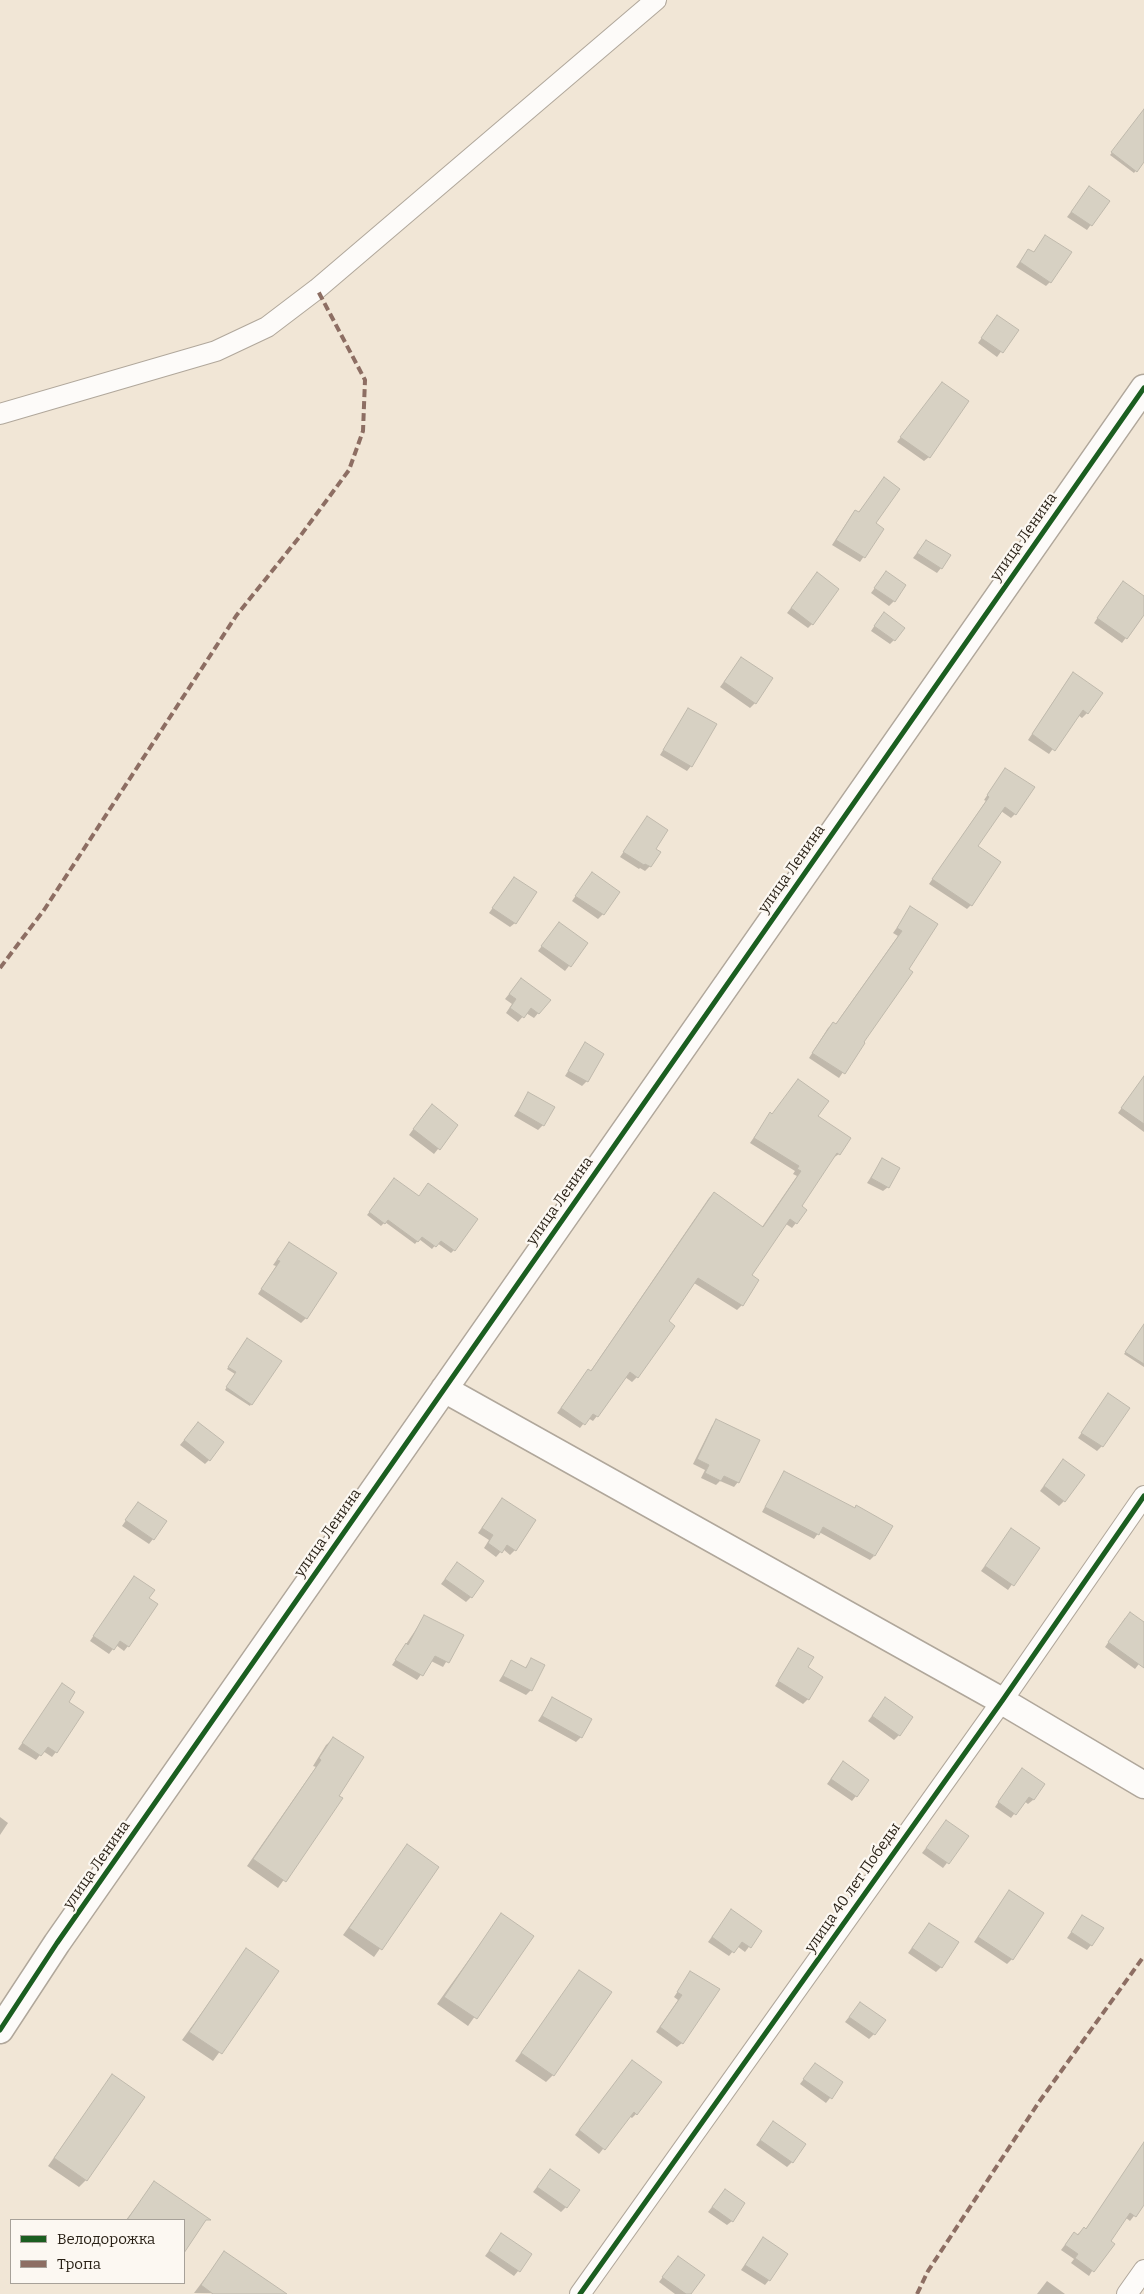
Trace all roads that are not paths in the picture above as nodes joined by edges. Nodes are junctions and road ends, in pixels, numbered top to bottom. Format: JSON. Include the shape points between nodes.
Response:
{"nodes":[{"id":1,"x":656,"y":0,"type":"edge"},
{"id":2,"x":1144,"y":388,"type":"edge"},
{"id":3,"x":0,"y":414,"type":"edge"},
{"id":4,"x":444,"y":1389,"type":"junction"},
{"id":5,"x":1144,"y":1496,"type":"edge"},
{"id":6,"x":1002,"y":1701,"type":"junction"},
{"id":7,"x":1144,"y":1785,"type":"edge"},
{"id":8,"x":0,"y":2030,"type":"edge"},
{"id":9,"x":1144,"y":2270,"type":"edge"},
{"id":10,"x":580,"y":2294,"type":"edge"},
{"id":11,"x":1127,"y":2294,"type":"edge"}],
"edges":[{"from":1,"to":3,"type":"street","via":[[317,289],[267,327],[216,351]]},
{"from":2,"to":4,"type":"street","name":"улица Ленина"},
{"from":4,"to":6,"type":"street"},
{"from":4,"to":8,"type":"street","name":"улица Ленина","via":[[57,1943]]},
{"from":5,"to":6,"type":"street","name":"улица 40 лет Победы"},
{"from":6,"to":7,"type":"street"},
{"from":6,"to":10,"type":"street","name":"улица 40 лет Победы"},
{"from":9,"to":11,"type":"street"}]}
